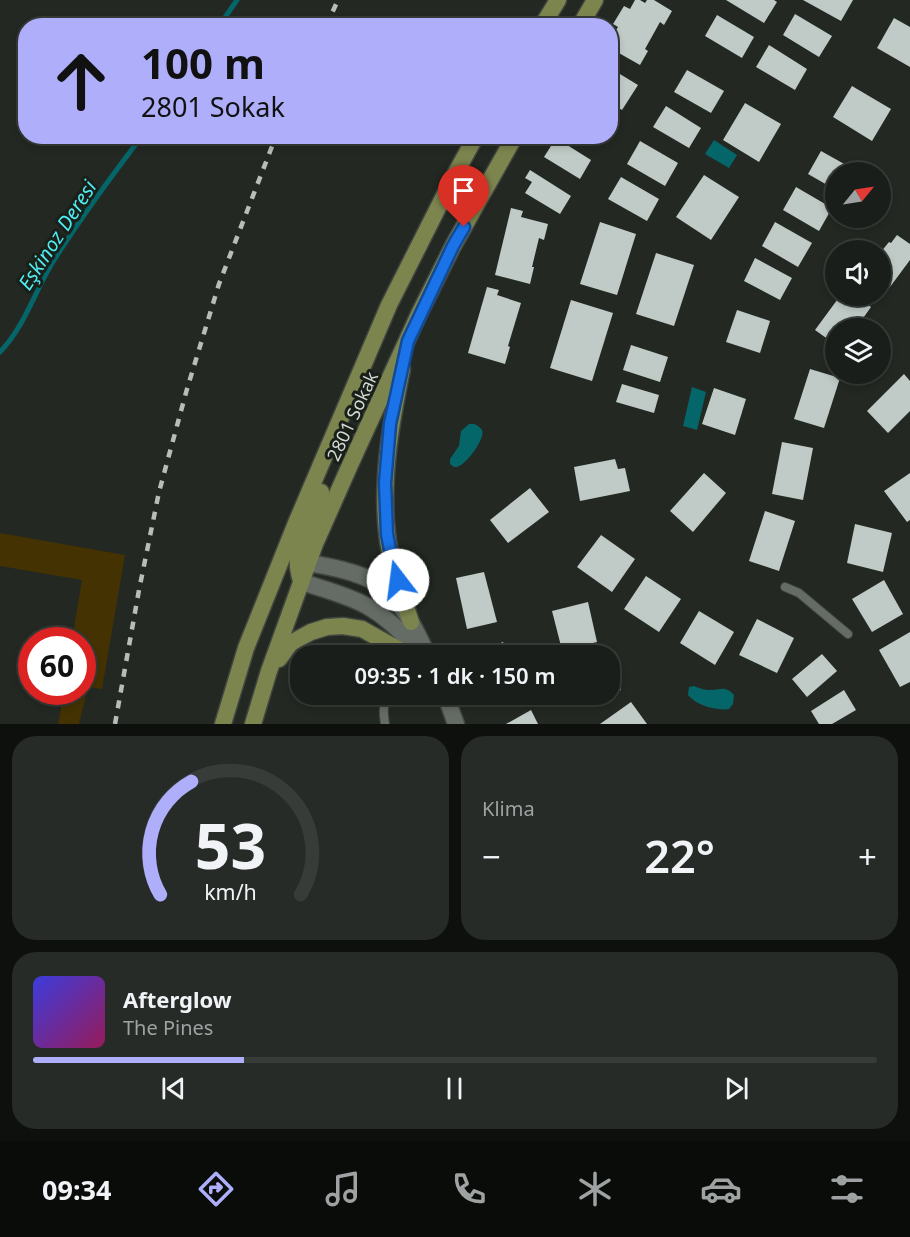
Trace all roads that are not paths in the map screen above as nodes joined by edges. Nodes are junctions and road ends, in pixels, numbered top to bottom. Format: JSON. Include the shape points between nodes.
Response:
{"nodes":[{"id":1,"x":558,"y":0,"type":"edge"},
{"id":2,"x":595,"y":0,"type":"edge"},
{"id":3,"x":547,"y":18,"type":"edge"},
{"id":4,"x":585,"y":18,"type":"edge"},
{"id":5,"x":472,"y":144,"type":"edge"},
{"id":6,"x":510,"y":144,"type":"edge"},
{"id":7,"x":389,"y":305,"type":"junction"},
{"id":8,"x":408,"y":341,"type":"junction"},
{"id":9,"x":303,"y":562,"type":"junction"},
{"id":10,"x":274,"y":577,"type":"junction"},
{"id":11,"x":302,"y":582,"type":"junction"},
{"id":12,"x":785,"y":587,"type":"dead end"},
{"id":13,"x":411,"y":622,"type":"junction"},
{"id":14,"x":848,"y":634,"type":"dead end"},
{"id":15,"x":391,"y":645,"type":"edge"},
{"id":16,"x":413,"y":645,"type":"edge"},
{"id":17,"x":422,"y":645,"type":"edge"},
{"id":18,"x":269,"y":671,"type":"junction"},
{"id":19,"x":384,"y":705,"type":"edge"},
{"id":20,"x":449,"y":705,"type":"edge"},
{"id":21,"x":223,"y":724,"type":"edge"},
{"id":22,"x":253,"y":724,"type":"edge"},
{"id":23,"x":385,"y":724,"type":"edge"},
{"id":24,"x":456,"y":724,"type":"edge"}],
"edges":[{"from":1,"to":3,"type":"main road"},
{"from":2,"to":4,"type":"main road"},
{"from":5,"to":7,"type":"main road","name":"2801 Sokak"},
{"from":6,"to":8,"type":"main road","name":"2801 Sokak","via":[[453,246]]},
{"from":7,"to":9,"type":"main road","via":[[372,371],[297,553]]},
{"from":7,"to":10,"type":"main road","name":"2801 Sokak"},
{"from":8,"to":9,"type":"main road","name":"2801 Sokak","via":[[315,544]]},
{"from":8,"to":13,"type":"main road","via":[[390,424],[385,483],[387,534]]},
{"from":9,"to":10,"type":"main road"},
{"from":9,"to":11,"type":"main road"},
{"from":9,"to":13,"type":"street","via":[[339,568],[378,584],[392,594]]},
{"from":10,"to":21,"type":"main road","name":"2801 Sokak","via":[[246,648]]},
{"from":11,"to":16,"type":"street","via":[[366,606]]},
{"from":11,"to":18,"type":"main road"},
{"from":12,"to":14,"type":"lane","via":[[799,593]]},
{"from":13,"to":17,"type":"street"},
{"from":15,"to":18,"type":"main road","via":[[362,630],[327,627],[291,643]]},
{"from":18,"to":22,"type":"main road"},
{"from":19,"to":23,"type":"lane"},
{"from":20,"to":24,"type":"street"}]}
